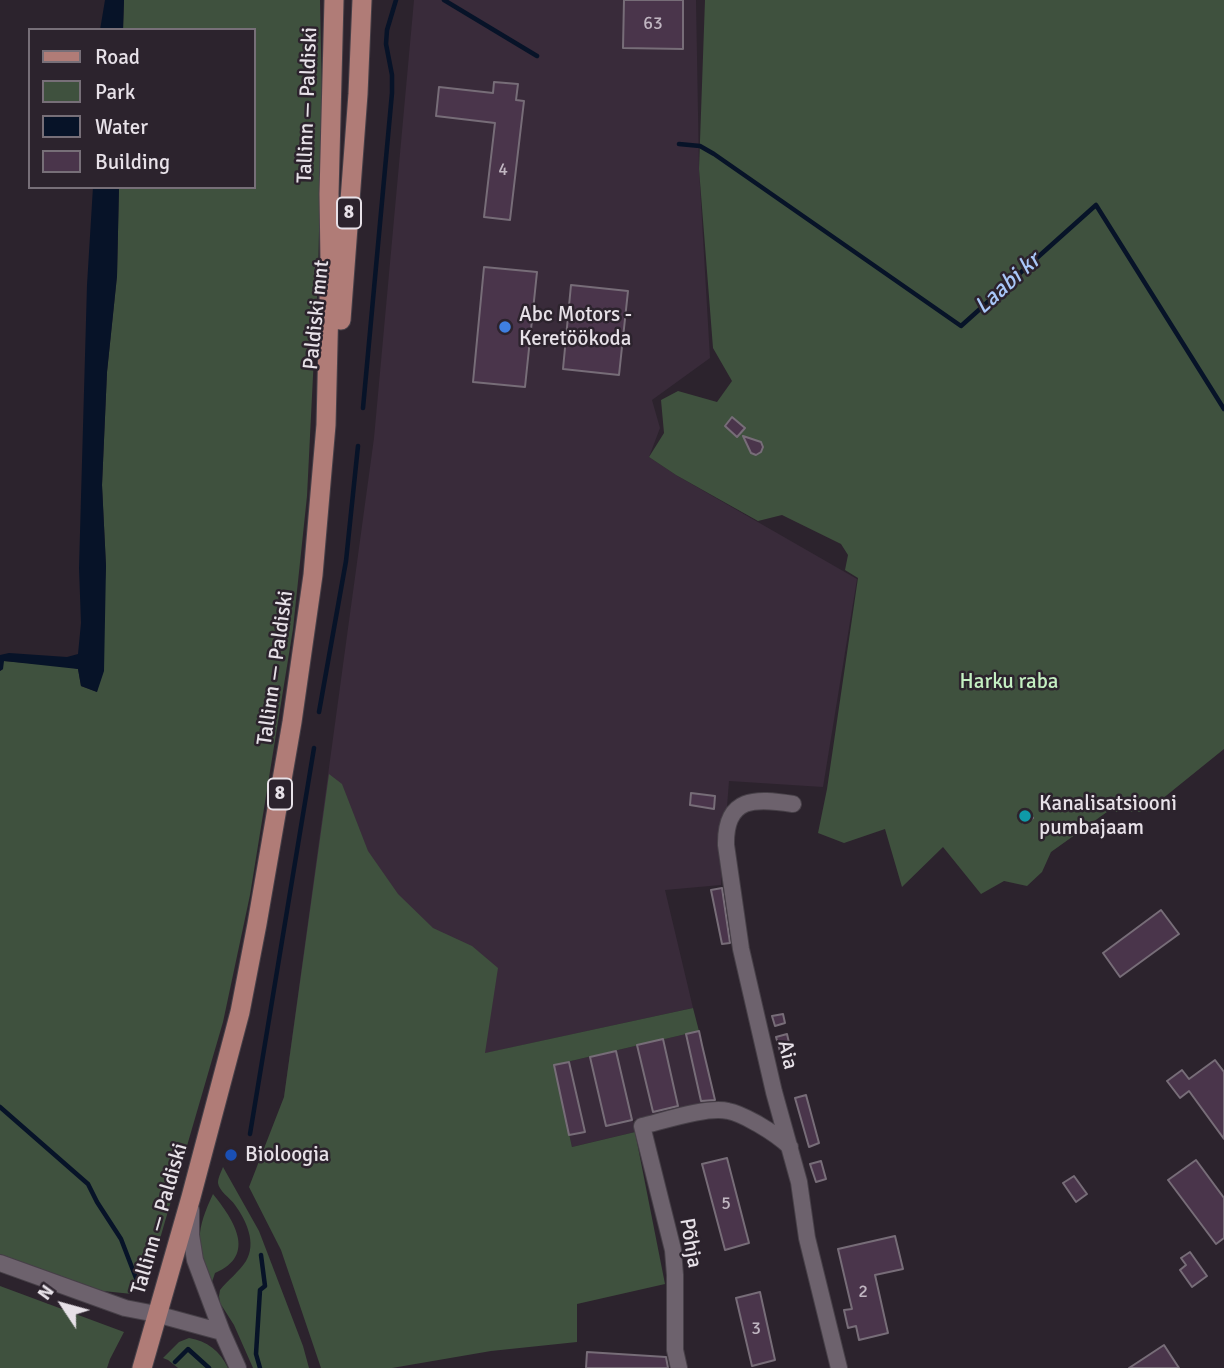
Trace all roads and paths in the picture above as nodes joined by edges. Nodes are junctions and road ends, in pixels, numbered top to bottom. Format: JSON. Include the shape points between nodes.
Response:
{"nodes":[{"id":1,"x":334,"y":0,"type":"edge"},
{"id":2,"x":362,"y":0,"type":"edge"},
{"id":3,"x":326,"y":425,"type":"junction"},
{"id":4,"x":793,"y":804,"type":"dead end"},
{"id":5,"x":790,"y":1146,"type":"junction"},
{"id":6,"x":191,"y":1198,"type":"junction"},
{"id":7,"x":0,"y":1263,"type":"edge"},
{"id":8,"x":156,"y":1314,"type":"junction"},
{"id":9,"x":222,"y":1332,"type":"junction"},
{"id":10,"x":142,"y":1368,"type":"edge"},
{"id":11,"x":238,"y":1368,"type":"edge"},
{"id":12,"x":679,"y":1368,"type":"edge"},
{"id":13,"x":839,"y":1368,"type":"edge"}],
"edges":[{"from":1,"to":3,"type":"main road","name":"Tallinn — Paldiski","number":"8"},
{"from":2,"to":3,"type":"main road","name":"Paldiski mnt","number":"8","via":[[341,329]]},
{"from":3,"to":6,"type":"main road","name":"Tallinn — Paldiski","number":"8","via":[[313,575],[257,925],[240,1012]]},
{"from":4,"to":5,"type":"street","name":"Aia","via":[[747,803],[731,817],[726,834],[741,949]]},
{"from":5,"to":12,"type":"street","name":"Põhja","via":[[769,1130],[726,1110],[642,1126],[673,1250]]},
{"from":5,"to":13,"type":"street","name":"Aia"},
{"from":6,"to":8,"type":"main road","name":"Tallinn — Paldiski","number":"8"},
{"from":6,"to":9,"type":"street","via":[[195,1260]]},
{"from":7,"to":8,"type":"street","via":[[125,1308]]},
{"from":8,"to":9,"type":"street"},
{"from":8,"to":10,"type":"main road","name":"Tallinn — Paldiski","number":"8"},
{"from":9,"to":11,"type":"street"}]}
